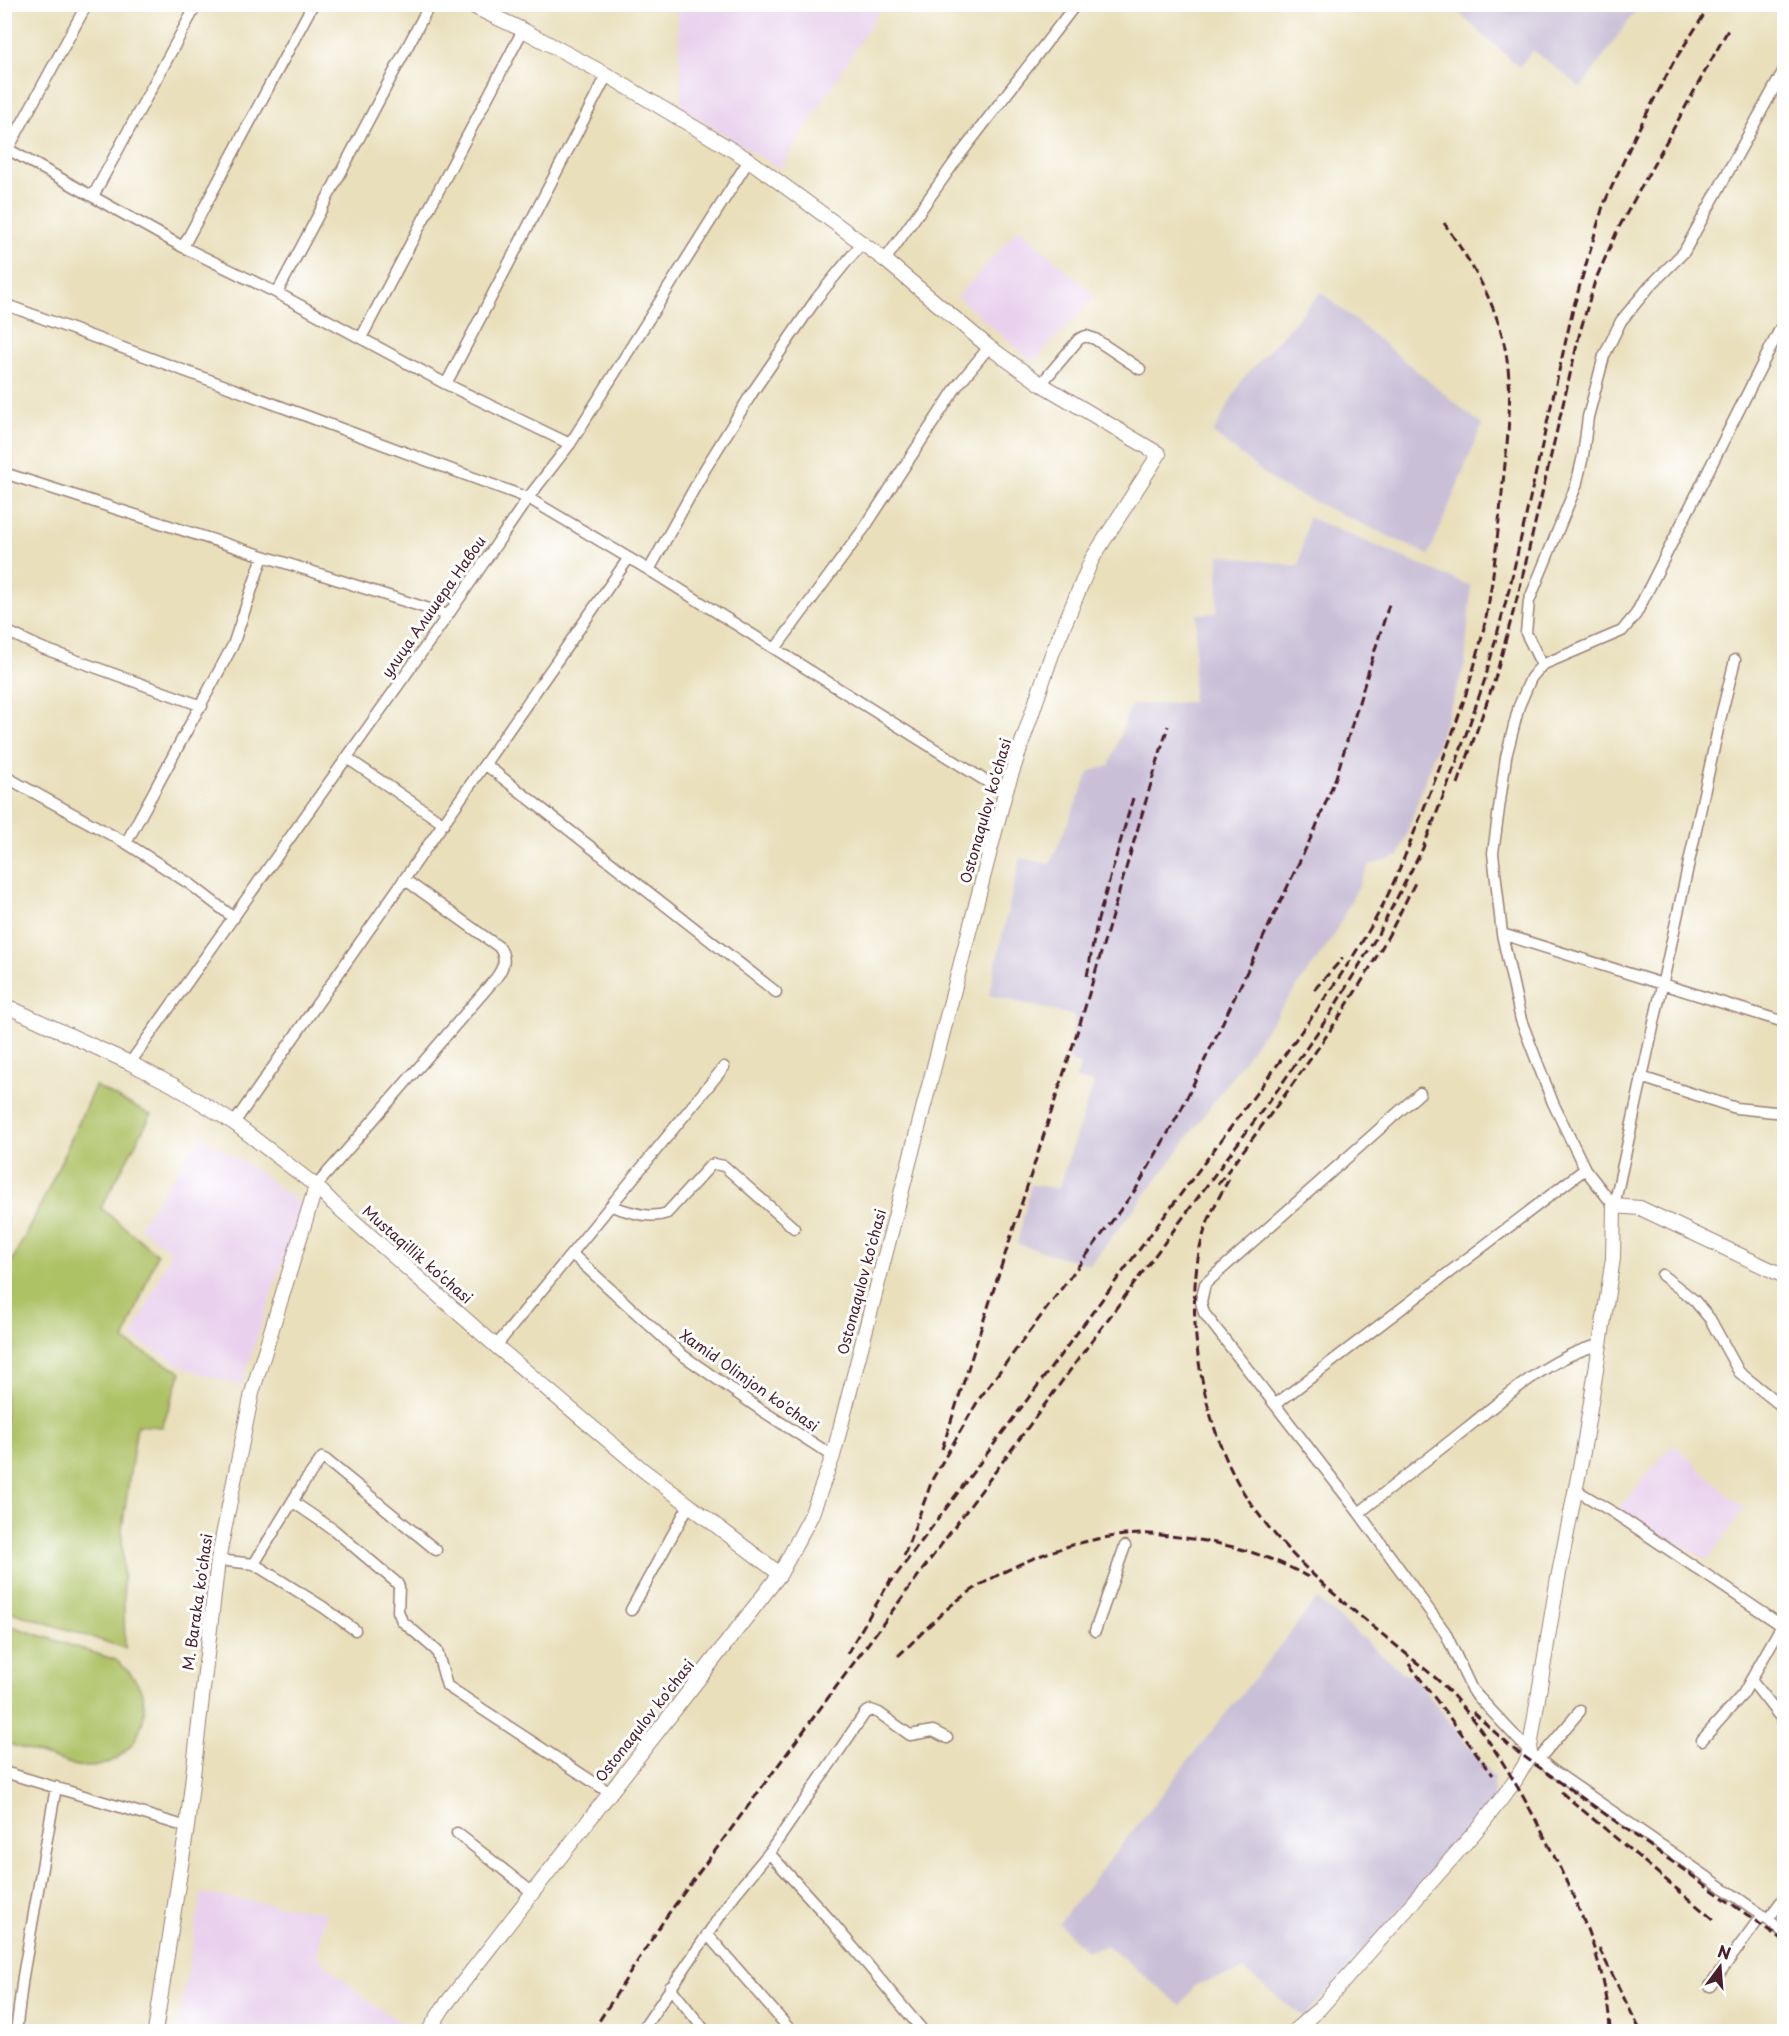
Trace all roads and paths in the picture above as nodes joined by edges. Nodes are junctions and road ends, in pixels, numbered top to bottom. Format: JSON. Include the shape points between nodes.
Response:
{"nodes":[{"id":1,"x":87,"y":4,"type":"edge"},
{"id":2,"x":197,"y":4,"type":"edge"},
{"id":3,"x":313,"y":4,"type":"edge"},
{"id":4,"x":430,"y":4,"type":"edge"},
{"id":5,"x":468,"y":4,"type":"edge"},
{"id":6,"x":1076,"y":4,"type":"edge"},
{"id":7,"x":523,"y":30,"type":"junction"},
{"id":8,"x":1785,"y":70,"type":"edge"},
{"id":9,"x":607,"y":75,"type":"junction"},
{"id":10,"x":6,"y":148,"type":"edge"},
{"id":11,"x":750,"y":160,"type":"junction"},
{"id":12,"x":93,"y":196,"type":"junction"},
{"id":13,"x":862,"y":243,"type":"junction"},
{"id":14,"x":183,"y":246,"type":"junction"},
{"id":15,"x":885,"y":260,"type":"junction"},
{"id":16,"x":277,"y":294,"type":"junction"},
{"id":17,"x":4,"y":304,"type":"edge"},
{"id":18,"x":1785,"y":321,"type":"edge"},
{"id":19,"x":361,"y":338,"type":"junction"},
{"id":20,"x":989,"y":347,"type":"junction"},
{"id":21,"x":1140,"y":369,"type":"dead end"},
{"id":22,"x":446,"y":384,"type":"junction"},
{"id":23,"x":1041,"y":384,"type":"junction"},
{"id":24,"x":570,"y":444,"type":"junction"},
{"id":25,"x":4,"y":473,"type":"edge"},
{"id":26,"x":528,"y":498,"type":"junction"},
{"id":27,"x":263,"y":556,"type":"junction"},
{"id":28,"x":628,"y":559,"type":"junction"},
{"id":29,"x":649,"y":570,"type":"junction"},
{"id":30,"x":448,"y":615,"type":"junction"},
{"id":31,"x":4,"y":630,"type":"edge"},
{"id":32,"x":775,"y":649,"type":"junction"},
{"id":33,"x":1735,"y":660,"type":"dead end"},
{"id":34,"x":1542,"y":665,"type":"junction"},
{"id":35,"x":201,"y":706,"type":"junction"},
{"id":36,"x":347,"y":758,"type":"junction"},
{"id":37,"x":486,"y":765,"type":"junction"},
{"id":38,"x":4,"y":776,"type":"edge"},
{"id":39,"x":1005,"y":793,"type":"junction"},
{"id":40,"x":444,"y":824,"type":"junction"},
{"id":41,"x":126,"y":843,"type":"junction"},
{"id":42,"x":404,"y":879,"type":"junction"},
{"id":43,"x":234,"y":918,"type":"junction"},
{"id":44,"x":1502,"y":934,"type":"junction"},
{"id":45,"x":1662,"y":982,"type":"junction"},
{"id":46,"x":776,"y":992,"type":"dead end"},
{"id":47,"x":4,"y":1005,"type":"edge"},
{"id":48,"x":1785,"y":1022,"type":"edge"},
{"id":49,"x":130,"y":1063,"type":"junction"},
{"id":50,"x":724,"y":1066,"type":"dead end"},
{"id":51,"x":1641,"y":1077,"type":"junction"},
{"id":52,"x":1420,"y":1093,"type":"dead end"},
{"id":53,"x":1785,"y":1113,"type":"edge"},
{"id":54,"x":234,"y":1123,"type":"junction"},
{"id":55,"x":1585,"y":1169,"type":"junction"},
{"id":56,"x":316,"y":1186,"type":"junction"},
{"id":57,"x":610,"y":1206,"type":"junction"},
{"id":58,"x":1614,"y":1206,"type":"junction"},
{"id":59,"x":794,"y":1228,"type":"dead end"},
{"id":60,"x":572,"y":1254,"type":"junction"},
{"id":61,"x":1662,"y":1275,"type":"dead end"},
{"id":62,"x":1785,"y":1276,"type":"edge"},
{"id":63,"x":1599,"y":1345,"type":"junction"},
{"id":64,"x":496,"y":1346,"type":"junction"},
{"id":65,"x":1276,"y":1404,"type":"junction"},
{"id":66,"x":1785,"y":1408,"type":"edge"},
{"id":67,"x":833,"y":1456,"type":"junction"},
{"id":68,"x":1574,"y":1490,"type":"junction"},
{"id":69,"x":293,"y":1502,"type":"junction"},
{"id":70,"x":689,"y":1505,"type":"junction"},
{"id":71,"x":1359,"y":1512,"type":"junction"},
{"id":72,"x":1125,"y":1546,"type":"dead end"},
{"id":73,"x":436,"y":1550,"type":"dead end"},
{"id":74,"x":218,"y":1560,"type":"junction"},
{"id":75,"x":254,"y":1564,"type":"junction"},
{"id":76,"x":780,"y":1574,"type":"junction"},
{"id":77,"x":631,"y":1610,"type":"dead end"},
{"id":78,"x":1783,"y":1626,"type":"edge"},
{"id":79,"x":355,"y":1630,"type":"dead end"},
{"id":80,"x":1095,"y":1631,"type":"dead end"},
{"id":81,"x":1751,"y":1680,"type":"junction"},
{"id":82,"x":1580,"y":1711,"type":"dead end"},
{"id":83,"x":1785,"y":1722,"type":"edge"},
{"id":84,"x":947,"y":1738,"type":"dead end"},
{"id":85,"x":1702,"y":1740,"type":"dead end"},
{"id":86,"x":1534,"y":1755,"type":"junction"},
{"id":87,"x":4,"y":1772,"type":"edge"},
{"id":88,"x":56,"y":1787,"type":"junction"},
{"id":89,"x":610,"y":1793,"type":"junction"},
{"id":90,"x":187,"y":1827,"type":"junction"},
{"id":91,"x":457,"y":1833,"type":"dead end"},
{"id":92,"x":769,"y":1853,"type":"junction"},
{"id":93,"x":533,"y":1893,"type":"junction"},
{"id":94,"x":1785,"y":1898,"type":"edge"},
{"id":95,"x":1765,"y":1917,"type":"junction"},
{"id":96,"x":1785,"y":1932,"type":"edge"},
{"id":97,"x":707,"y":1934,"type":"junction"},
{"id":98,"x":1710,"y":1986,"type":"dead end"},
{"id":99,"x":670,"y":1987,"type":"junction"},
{"id":100,"x":16,"y":2031,"type":"edge"},
{"id":101,"x":155,"y":2031,"type":"edge"},
{"id":102,"x":428,"y":2031,"type":"edge"},
{"id":103,"x":641,"y":2031,"type":"edge"},
{"id":104,"x":706,"y":2031,"type":"edge"},
{"id":105,"x":792,"y":2031,"type":"edge"},
{"id":106,"x":924,"y":2031,"type":"edge"},
{"id":107,"x":1293,"y":2031,"type":"edge"}],
"edges":[{"from":1,"to":10,"type":"street"},
{"from":2,"to":12,"type":"street"},
{"from":3,"to":14,"type":"street"},
{"from":4,"to":16,"type":"street"},
{"from":5,"to":7,"type":"street"},
{"from":6,"to":15,"type":"street"},
{"from":7,"to":9,"type":"street"},
{"from":7,"to":19,"type":"street"},
{"from":8,"to":34,"type":"street","via":[[1684,252],[1621,321],[1604,356],[1576,486],[1528,602],[1526,633]]},
{"from":9,"to":11,"type":"street"},
{"from":9,"to":22,"type":"street"},
{"from":10,"to":12,"type":"street"},
{"from":11,"to":13,"type":"street"},
{"from":11,"to":24,"type":"street","name":"улица Алишера Навои"},
{"from":12,"to":14,"type":"street"},
{"from":13,"to":15,"type":"street"},
{"from":13,"to":29,"type":"street","via":[[817,298],[752,393]]},
{"from":14,"to":16,"type":"street"},
{"from":15,"to":20,"type":"street"},
{"from":16,"to":19,"type":"street"},
{"from":17,"to":26,"type":"street"},
{"from":18,"to":34,"type":"street","via":[[1636,614],[1622,631]]},
{"from":19,"to":22,"type":"street"},
{"from":20,"to":23,"type":"street"},
{"from":20,"to":32,"type":"street","via":[[957,386],[866,527]]},
{"from":21,"to":23,"type":"street","via":[[1086,336],[1079,339]]},
{"from":22,"to":24,"type":"street"},
{"from":23,"to":39,"type":"street","name":"Ostonaqulov ko'chasi","via":[[1159,454],[1092,559],[1049,663]]},
{"from":24,"to":26,"type":"street","name":"улица Алишера Навои"},
{"from":25,"to":27,"type":"street"},
{"from":26,"to":28,"type":"street"},
{"from":26,"to":30,"type":"street","name":"улица Алишера Навои"},
{"from":27,"to":30,"type":"street"},
{"from":27,"to":35,"type":"street","via":[[233,645]]},
{"from":28,"to":29,"type":"street"},
{"from":28,"to":37,"type":"street"},
{"from":29,"to":32,"type":"street"},
{"from":30,"to":36,"type":"street","name":"улица Алишера Навои"},
{"from":31,"to":35,"type":"street","via":[[42,648]]},
{"from":32,"to":39,"type":"street"},
{"from":33,"to":45,"type":"street"},
{"from":34,"to":44,"type":"street","via":[[1531,678],[1519,706],[1506,757],[1493,853]]},
{"from":35,"to":41,"type":"street"},
{"from":36,"to":40,"type":"street"},
{"from":36,"to":43,"type":"street","name":"улица Алишера Навои"},
{"from":37,"to":40,"type":"street"},
{"from":37,"to":46,"type":"street"},
{"from":38,"to":41,"type":"street"},
{"from":39,"to":67,"type":"street","name":"Ostonaqulov ko'chasi"},
{"from":40,"to":42,"type":"street"},
{"from":41,"to":43,"type":"street"},
{"from":42,"to":54,"type":"street"},
{"from":42,"to":56,"type":"street","via":[[499,947],[504,965]]},
{"from":43,"to":49,"type":"street","name":"улица Алишера Навои"},
{"from":44,"to":45,"type":"street"},
{"from":44,"to":55,"type":"street","via":[[1521,1020],[1553,1103]]},
{"from":45,"to":48,"type":"street"},
{"from":45,"to":51,"type":"street"},
{"from":47,"to":49,"type":"street","name":"Mustaqillik ko‘chasi"},
{"from":49,"to":54,"type":"street","name":"Mustaqillik ko‘chasi"},
{"from":50,"to":57,"type":"street"},
{"from":51,"to":53,"type":"street","via":[[1736,1108]]},
{"from":51,"to":58,"type":"street"},
{"from":52,"to":65,"type":"street","via":[[1204,1284],[1203,1313]]},
{"from":54,"to":56,"type":"street","name":"Mustaqillik ko‘chasi"},
{"from":55,"to":58,"type":"street"},
{"from":55,"to":65,"type":"street"},
{"from":56,"to":64,"type":"street","name":"Mustaqillik ko‘chasi"},
{"from":56,"to":74,"type":"street","name":"M. Baraka ko'chasi","via":[[252,1393]]},
{"from":57,"to":59,"type":"street","via":[[662,1215],[710,1166],[720,1164]]},
{"from":57,"to":60,"type":"street"},
{"from":58,"to":62,"type":"street","via":[[1640,1208]]},
{"from":58,"to":63,"type":"street","via":[[1613,1258]]},
{"from":60,"to":64,"type":"street"},
{"from":60,"to":67,"type":"street","name":"Xamid Olimjon ko'chasi","via":[[681,1354]]},
{"from":61,"to":66,"type":"street","via":[[1695,1300],[1739,1371]]},
{"from":63,"to":68,"type":"street"},
{"from":63,"to":71,"type":"street","via":[[1571,1354],[1521,1386]]},
{"from":64,"to":70,"type":"street","name":"Mustaqillik ko‘chasi"},
{"from":65,"to":71,"type":"street"},
{"from":67,"to":76,"type":"street","name":"Ostonaqulov ko'chasi","via":[[811,1516]]},
{"from":68,"to":78,"type":"street"},
{"from":68,"to":86,"type":"street"},
{"from":69,"to":73,"type":"street","via":[[318,1460],[323,1458]]},
{"from":69,"to":75,"type":"street"},
{"from":69,"to":89,"type":"street","via":[[334,1530],[397,1583],[399,1615],[437,1652],[447,1686]]},
{"from":70,"to":76,"type":"street","name":"Mustaqillik ko‘chasi"},
{"from":70,"to":77,"type":"street"},
{"from":71,"to":86,"type":"street","via":[[1445,1632],[1472,1690]]},
{"from":72,"to":80,"type":"street"},
{"from":74,"to":75,"type":"street"},
{"from":74,"to":90,"type":"street","name":"M. Baraka ko'chasi"},
{"from":75,"to":79,"type":"street"},
{"from":76,"to":89,"type":"street","name":"Ostonaqulov ko'chasi"},
{"from":78,"to":81,"type":"street"},
{"from":81,"to":83,"type":"street"},
{"from":81,"to":85,"type":"street"},
{"from":82,"to":86,"type":"street"},
{"from":84,"to":92,"type":"street","via":[[933,1731],[910,1736],[879,1713],[868,1712]]},
{"from":86,"to":95,"type":"street"},
{"from":86,"to":107,"type":"street","via":[[1482,1824],[1319,2009]]},
{"from":87,"to":88,"type":"street"},
{"from":88,"to":90,"type":"street"},
{"from":88,"to":100,"type":"street"},
{"from":89,"to":93,"type":"street","name":"Ostonaqulov ko'chasi"},
{"from":90,"to":101,"type":"street","name":"M. Baraka ko'chasi"},
{"from":91,"to":93,"type":"street"},
{"from":92,"to":97,"type":"street"},
{"from":92,"to":106,"type":"street"},
{"from":93,"to":102,"type":"street","name":"Ostonaqulov ko'chasi"},
{"from":94,"to":95,"type":"street"},
{"from":95,"to":96,"type":"street"},
{"from":95,"to":98,"type":"street"},
{"from":97,"to":99,"type":"street"},
{"from":97,"to":105,"type":"street"},
{"from":99,"to":103,"type":"street"},
{"from":99,"to":104,"type":"street"}]}
